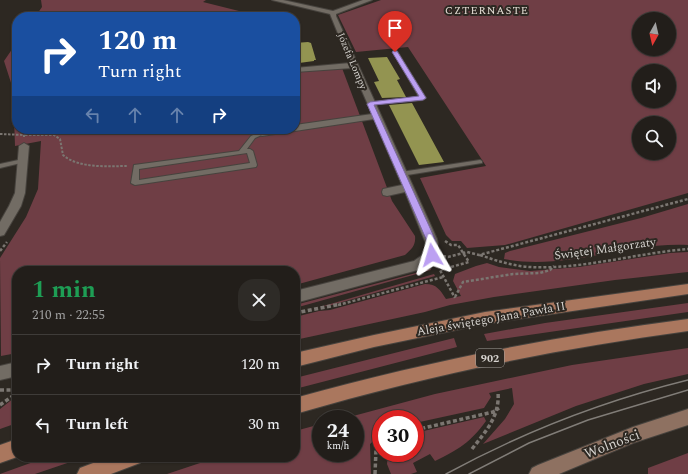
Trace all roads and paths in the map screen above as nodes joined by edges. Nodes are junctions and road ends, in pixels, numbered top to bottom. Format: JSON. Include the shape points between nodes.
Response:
{"nodes":[{"id":1,"x":275,"y":0,"type":"edge"},
{"id":2,"x":368,"y":0,"type":"edge"},
{"id":3,"x":333,"y":14,"type":"junction"},
{"id":4,"x":395,"y":52,"type":"dead end"},
{"id":5,"x":355,"y":65,"type":"junction"},
{"id":6,"x":300,"y":70,"type":"edge"},
{"id":7,"x":370,"y":104,"type":"junction"},
{"id":8,"x":376,"y":116,"type":"junction"},
{"id":9,"x":300,"y":127,"type":"edge"},
{"id":10,"x":0,"y":134,"type":"edge"},
{"id":11,"x":260,"y":134,"type":"edge"},
{"id":12,"x":24,"y":141,"type":"junction"},
{"id":13,"x":242,"y":151,"type":"junction"},
{"id":14,"x":23,"y":161,"type":"junction"},
{"id":15,"x":480,"y":162,"type":"dead end"},
{"id":16,"x":0,"y":166,"type":"edge"},
{"id":17,"x":136,"y":167,"type":"junction"},
{"id":18,"x":401,"y":174,"type":"junction"},
{"id":19,"x":408,"y":188,"type":"junction"},
{"id":20,"x":387,"y":192,"type":"dead end"},
{"id":21,"x":688,"y":199,"type":"edge"},
{"id":22,"x":0,"y":232,"type":"edge"},
{"id":23,"x":688,"y":249,"type":"edge"},
{"id":24,"x":432,"y":255,"type":"junction"},
{"id":25,"x":479,"y":255,"type":"junction"},
{"id":26,"x":554,"y":266,"type":"junction"},
{"id":27,"x":443,"y":277,"type":"dead end"},
{"id":28,"x":688,"y":289,"type":"edge"},
{"id":29,"x":300,"y":296,"type":"edge"},
{"id":30,"x":455,"y":298,"type":"dead end"},
{"id":31,"x":300,"y":312,"type":"edge"},
{"id":32,"x":688,"y":325,"type":"edge"},
{"id":33,"x":300,"y":359,"type":"edge"},
{"id":34,"x":12,"y":370,"type":"edge"},
{"id":35,"x":0,"y":373,"type":"edge"},
{"id":36,"x":0,"y":390,"type":"edge"},
{"id":37,"x":12,"y":391,"type":"edge"},
{"id":38,"x":498,"y":392,"type":"dead end"},
{"id":39,"x":12,"y":395,"type":"edge"},
{"id":40,"x":0,"y":405,"type":"edge"},
{"id":41,"x":300,"y":405,"type":"edge"},
{"id":42,"x":499,"y":408,"type":"junction"},
{"id":43,"x":688,"y":417,"type":"edge"},
{"id":44,"x":424,"y":428,"type":"edge"},
{"id":45,"x":472,"y":449,"type":"dead end"},
{"id":46,"x":12,"y":450,"type":"edge"},
{"id":47,"x":0,"y":454,"type":"edge"},
{"id":48,"x":120,"y":462,"type":"edge"},
{"id":49,"x":376,"y":462,"type":"edge"},
{"id":50,"x":86,"y":474,"type":"edge"},
{"id":51,"x":375,"y":474,"type":"edge"},
{"id":52,"x":538,"y":474,"type":"edge"}],
"edges":[{"from":1,"to":3,"type":"street"},
{"from":2,"to":3,"type":"street"},
{"from":3,"to":5,"type":"street","name":"Józefa Lompy"},
{"from":4,"to":7,"type":"lane","via":[[423,98]]},
{"from":5,"to":6,"type":"street"},
{"from":5,"to":7,"type":"street","name":"Józefa Lompy"},
{"from":7,"to":8,"type":"street","name":"Józefa Lompy"},
{"from":8,"to":9,"type":"street"},
{"from":8,"to":18,"type":"street","name":"Józefa Lompy"},
{"from":10,"to":12,"type":"path"},
{"from":11,"to":13,"type":"lane","via":[[253,137]]},
{"from":12,"to":14,"type":"street"},
{"from":12,"to":17,"type":"path","via":[[54,135],[60,139],[65,157],[81,163]]},
{"from":13,"to":17,"type":"lane"},
{"from":13,"to":17,"type":"lane","via":[[250,151],[254,165],[135,183]]},
{"from":14,"to":16,"type":"lane"},
{"from":14,"to":22,"type":"street","via":[[20,193]]},
{"from":15,"to":18,"type":"lane"},
{"from":18,"to":19,"type":"street","name":"Józefa Lompy"},
{"from":19,"to":20,"type":"street"},
{"from":19,"to":24,"type":"street","name":"Józefa Lompy","via":[[431,239]]},
{"from":21,"to":25,"type":"path"},
{"from":23,"to":26,"type":"path","name":"Świętej Małgorzaty","via":[[660,250],[588,263]]},
{"from":24,"to":25,"type":"path","via":[[448,257],[467,252]]},
{"from":24,"to":29,"type":"street","via":[[414,266]]},
{"from":25,"to":26,"type":"path","name":"Świętej Małgorzaty","via":[[502,264]]},
{"from":26,"to":30,"type":"path","via":[[551,270],[534,275],[515,274],[463,282]]},
{"from":27,"to":31,"type":"path","via":[[332,307]]},
{"from":28,"to":33,"type":"main road","name":"Aleja świętego Jana Pawła II","via":[[485,318]]},
{"from":32,"to":41,"type":"main road","number":"902","via":[[516,352]]},
{"from":34,"to":35,"type":"street"},
{"from":36,"to":37,"type":"path"},
{"from":38,"to":42,"type":"path"},
{"from":39,"to":40,"type":"path"},
{"from":42,"to":44,"type":"path","via":[[492,412]]},
{"from":42,"to":45,"type":"path","via":[[497,415]]},
{"from":43,"to":52,"type":"street","name":"Wolności","via":[[633,435]]},
{"from":46,"to":47,"type":"main road"},
{"from":48,"to":50,"type":"main road"},
{"from":49,"to":51,"type":"path"}]}
